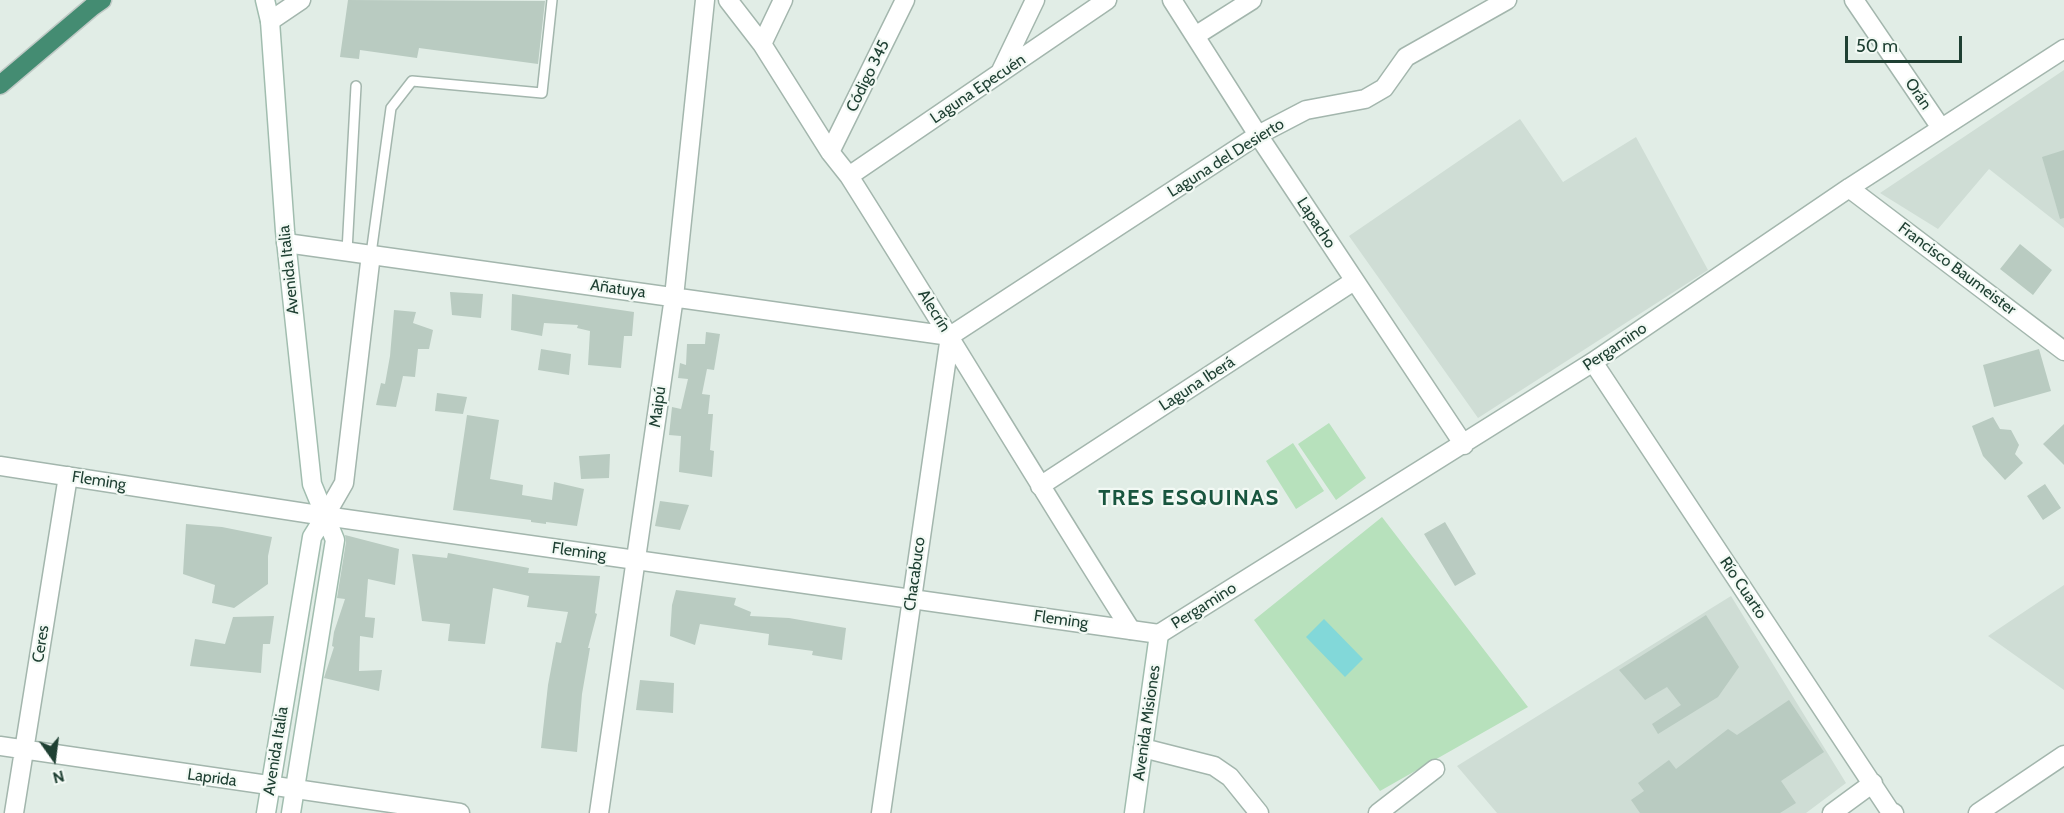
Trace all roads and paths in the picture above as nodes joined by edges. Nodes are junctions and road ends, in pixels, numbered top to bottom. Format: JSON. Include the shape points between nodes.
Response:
{"nodes":[{"id":1,"x":265,"y":0,"type":"edge"},
{"id":2,"x":277,"y":0,"type":"edge"},
{"id":3,"x":301,"y":0,"type":"edge"},
{"id":4,"x":552,"y":0,"type":"edge"},
{"id":5,"x":705,"y":0,"type":"edge"},
{"id":6,"x":728,"y":0,"type":"edge"},
{"id":7,"x":783,"y":0,"type":"edge"},
{"id":8,"x":905,"y":0,"type":"edge"},
{"id":9,"x":1035,"y":0,"type":"edge"},
{"id":10,"x":1107,"y":0,"type":"edge"},
{"id":11,"x":1172,"y":0,"type":"edge"},
{"id":12,"x":1251,"y":0,"type":"edge"},
{"id":13,"x":1507,"y":0,"type":"edge"},
{"id":14,"x":1854,"y":0,"type":"edge"},
{"id":15,"x":97,"y":2,"type":"edge"},
{"id":16,"x":270,"y":21,"type":"junction"},
{"id":17,"x":1196,"y":36,"type":"junction"},
{"id":18,"x":762,"y":44,"type":"junction"},
{"id":19,"x":2064,"y":49,"type":"edge"},
{"id":20,"x":1000,"y":75,"type":"junction"},
{"id":21,"x":0,"y":86,"type":"edge"},
{"id":22,"x":356,"y":86,"type":"dead end"},
{"id":23,"x":1941,"y":128,"type":"junction"},
{"id":24,"x":1258,"y":135,"type":"junction"},
{"id":25,"x":830,"y":152,"type":"junction"},
{"id":26,"x":849,"y":176,"type":"junction"},
{"id":27,"x":1850,"y":188,"type":"junction"},
{"id":28,"x":286,"y":243,"type":"junction"},
{"id":29,"x":347,"y":251,"type":"junction"},
{"id":30,"x":370,"y":254,"type":"junction"},
{"id":31,"x":1354,"y":281,"type":"junction"},
{"id":32,"x":674,"y":297,"type":"junction"},
{"id":33,"x":950,"y":336,"type":"junction"},
{"id":34,"x":2064,"y":351,"type":"edge"},
{"id":35,"x":1593,"y":362,"type":"junction"},
{"id":36,"x":1464,"y":445,"type":"junction"},
{"id":37,"x":0,"y":466,"type":"edge"},
{"id":38,"x":68,"y":476,"type":"junction"},
{"id":39,"x":1040,"y":486,"type":"junction"},
{"id":40,"x":325,"y":516,"type":"junction"},
{"id":41,"x":636,"y":560,"type":"junction"},
{"id":42,"x":912,"y":599,"type":"junction"},
{"id":43,"x":1131,"y":630,"type":"junction"},
{"id":44,"x":1159,"y":634,"type":"junction"},
{"id":45,"x":0,"y":746,"type":"edge"},
{"id":46,"x":1143,"y":748,"type":"junction"},
{"id":47,"x":24,"y":750,"type":"junction"},
{"id":48,"x":2064,"y":755,"type":"edge"},
{"id":49,"x":1435,"y":769,"type":"dead end"},
{"id":50,"x":1873,"y":783,"type":"junction"},
{"id":51,"x":271,"y":786,"type":"junction"},
{"id":52,"x":295,"y":790,"type":"junction"},
{"id":53,"x":1892,"y":812,"type":"edge"},
{"id":54,"x":14,"y":813,"type":"edge"},
{"id":55,"x":266,"y":813,"type":"edge"},
{"id":56,"x":291,"y":813,"type":"edge"},
{"id":57,"x":460,"y":813,"type":"edge"},
{"id":58,"x":599,"y":813,"type":"edge"},
{"id":59,"x":880,"y":813,"type":"edge"},
{"id":60,"x":1134,"y":813,"type":"edge"},
{"id":61,"x":1259,"y":813,"type":"edge"},
{"id":62,"x":1377,"y":813,"type":"edge"},
{"id":63,"x":1832,"y":813,"type":"edge"},
{"id":64,"x":1978,"y":813,"type":"edge"}],
"edges":[{"from":1,"to":16,"type":"street","name":"Avenida Italia"},
{"from":2,"to":16,"type":"street","name":"Avenida Italia"},
{"from":3,"to":16,"type":"street"},
{"from":4,"to":30,"type":"lane","via":[[542,93],[412,81],[391,108]]},
{"from":5,"to":32,"type":"street","name":"Maipú"},
{"from":6,"to":18,"type":"street","name":"Alecrín"},
{"from":7,"to":18,"type":"street"},
{"from":8,"to":25,"type":"street","name":"Código 345"},
{"from":9,"to":20,"type":"street"},
{"from":10,"to":20,"type":"street","name":"Laguna Epecuén"},
{"from":11,"to":17,"type":"street","name":"Lapacho"},
{"from":12,"to":17,"type":"street"},
{"from":13,"to":24,"type":"street","name":"Laguna del Desierto","via":[[1406,57],[1384,88],[1365,99],[1306,110]]},
{"from":14,"to":23,"type":"street","name":"Orán"},
{"from":15,"to":21,"type":"highway"},
{"from":16,"to":28,"type":"street","name":"Avenida Italia"},
{"from":17,"to":24,"type":"street","name":"Lapacho"},
{"from":18,"to":25,"type":"street","name":"Alecrín"},
{"from":19,"to":23,"type":"street","name":"Pergamino"},
{"from":20,"to":26,"type":"street","name":"Laguna Epecuén"},
{"from":22,"to":29,"type":"lane"},
{"from":23,"to":27,"type":"street","name":"Pergamino"},
{"from":24,"to":31,"type":"street","name":"Lapacho"},
{"from":24,"to":33,"type":"street","name":"Laguna del Desierto"},
{"from":25,"to":26,"type":"street","name":"Alecrín"},
{"from":26,"to":33,"type":"street","name":"Alecrín"},
{"from":27,"to":34,"type":"street","name":"Francisco Baumeister"},
{"from":27,"to":35,"type":"street","name":"Pergamino"},
{"from":28,"to":29,"type":"street","name":"Añatuya"},
{"from":28,"to":40,"type":"street","name":"Avenida Italia","via":[[312,484]]},
{"from":29,"to":30,"type":"street","name":"Añatuya"},
{"from":30,"to":32,"type":"street","name":"Añatuya"},
{"from":30,"to":40,"type":"street","name":"Avenida Italia","via":[[344,483]]},
{"from":31,"to":36,"type":"street","name":"Lapacho"},
{"from":31,"to":39,"type":"street","name":"Laguna Iberá"},
{"from":32,"to":33,"type":"street","name":"Añatuya"},
{"from":32,"to":41,"type":"street","name":"Maipú"},
{"from":33,"to":39,"type":"street","name":"Alecrín"},
{"from":33,"to":42,"type":"street","name":"Chacabuco"},
{"from":35,"to":36,"type":"street","name":"Pergamino"},
{"from":35,"to":50,"type":"street","name":"Río Cuarto"},
{"from":36,"to":44,"type":"street","name":"Pergamino"},
{"from":37,"to":38,"type":"street","name":"Fleming"},
{"from":38,"to":40,"type":"street","name":"Fleming"},
{"from":38,"to":47,"type":"street","name":"Ceres"},
{"from":39,"to":43,"type":"street","name":"Alecrín"},
{"from":40,"to":41,"type":"street","name":"Fleming"},
{"from":40,"to":51,"type":"street","name":"Avenida Italia","via":[[312,537]]},
{"from":40,"to":52,"type":"street","name":"Avenida Italia","via":[[335,540]]},
{"from":41,"to":42,"type":"street","name":"Fleming"},
{"from":41,"to":58,"type":"street","name":"Maipú"},
{"from":42,"to":43,"type":"street","name":"Fleming"},
{"from":42,"to":59,"type":"street","name":"Chacabuco"},
{"from":43,"to":44,"type":"street","name":"Fleming"},
{"from":44,"to":46,"type":"street","name":"Avenida Misiones"},
{"from":45,"to":47,"type":"street","name":"Laprida"},
{"from":46,"to":60,"type":"street","name":"Avenida Misiones"},
{"from":46,"to":61,"type":"street","via":[[1214,766],[1230,777]]},
{"from":47,"to":51,"type":"street","name":"Laprida"},
{"from":47,"to":54,"type":"street","name":"Ceres"},
{"from":48,"to":64,"type":"street"},
{"from":49,"to":62,"type":"street"},
{"from":50,"to":53,"type":"street","name":"Río Cuarto"},
{"from":50,"to":63,"type":"street"},
{"from":51,"to":52,"type":"street","name":"Laprida"},
{"from":51,"to":55,"type":"street","name":"Avenida Italia"},
{"from":52,"to":56,"type":"street","name":"Avenida Italia"},
{"from":52,"to":57,"type":"street","name":"Laprida"}]}
